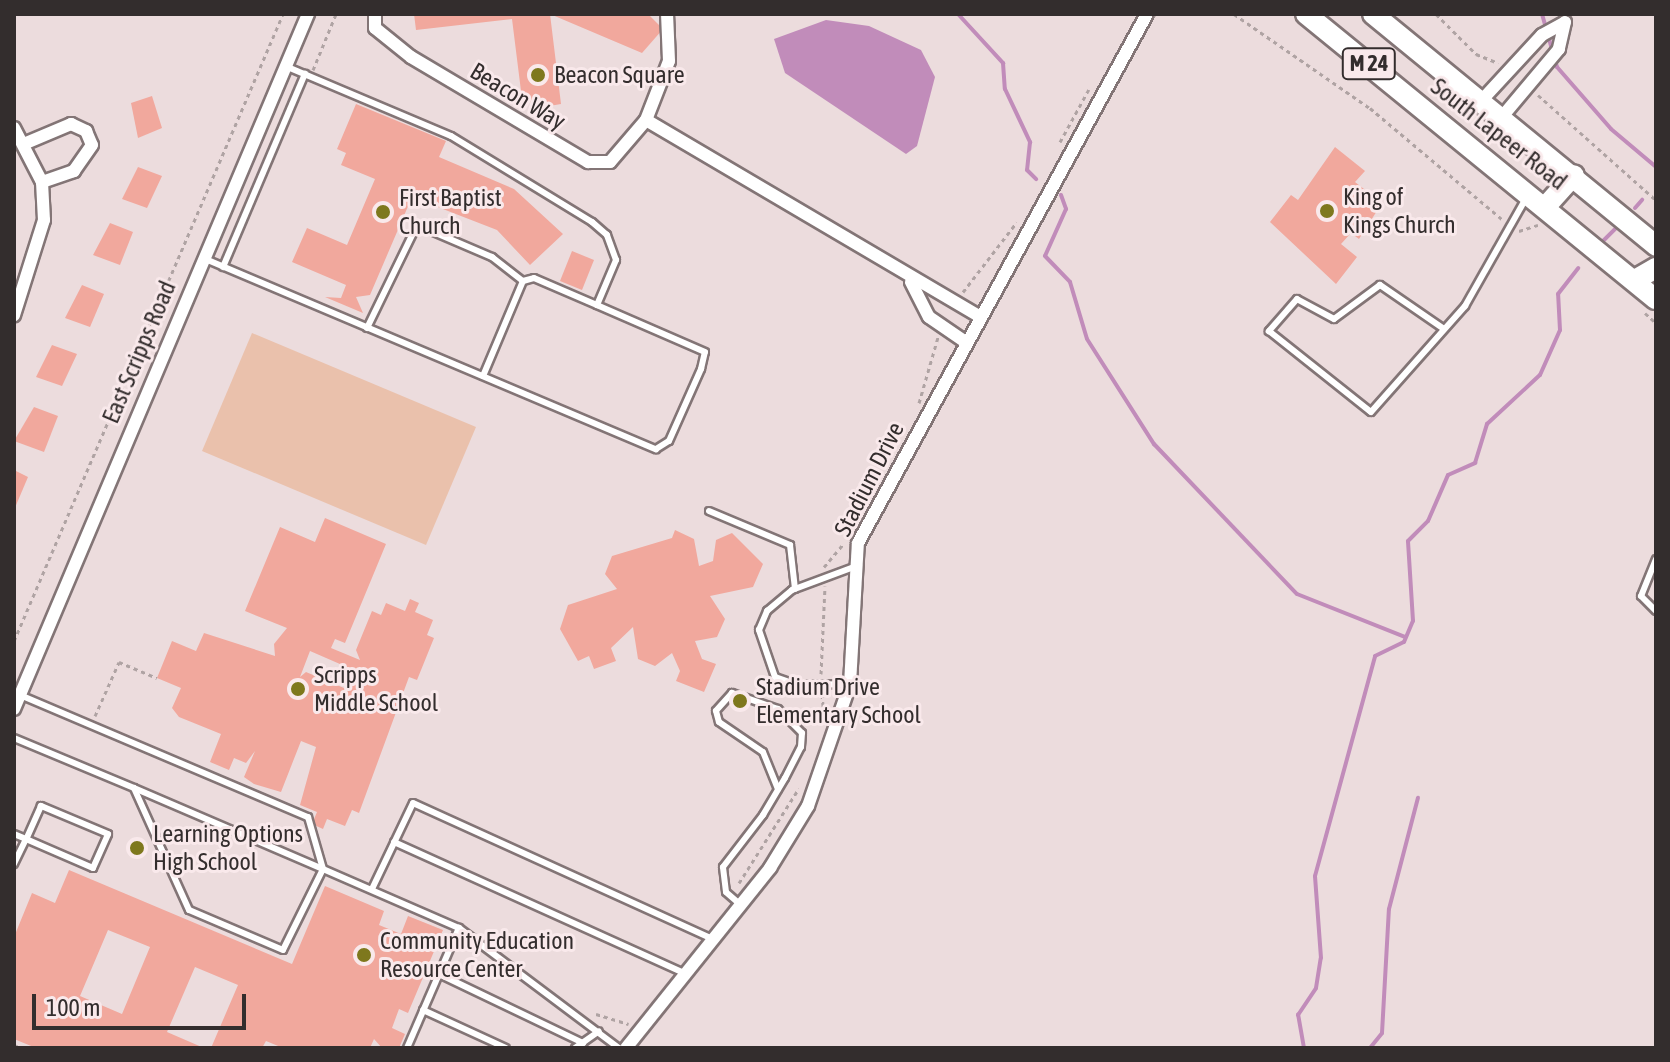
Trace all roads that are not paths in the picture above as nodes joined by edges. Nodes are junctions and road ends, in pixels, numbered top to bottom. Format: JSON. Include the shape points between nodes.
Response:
{"nodes":[{"id":1,"x":308,"y":14,"type":"edge"},
{"id":2,"x":375,"y":14,"type":"edge"},
{"id":3,"x":667,"y":14,"type":"edge"},
{"id":4,"x":1147,"y":14,"type":"edge"},
{"id":5,"x":1306,"y":14,"type":"edge"},
{"id":6,"x":1373,"y":14,"type":"edge"},
{"id":7,"x":1568,"y":18,"type":"edge"},
{"id":8,"x":285,"y":66,"type":"junction"},
{"id":9,"x":305,"y":74,"type":"junction"},
{"id":10,"x":1482,"y":100,"type":"junction"},
{"id":11,"x":1502,"y":117,"type":"junction"},
{"id":12,"x":646,"y":120,"type":"junction"},
{"id":13,"x":14,"y":128,"type":"edge"},
{"id":14,"x":26,"y":143,"type":"junction"},
{"id":15,"x":1574,"y":175,"type":"junction"},
{"id":16,"x":42,"y":182,"type":"junction"},
{"id":17,"x":1530,"y":192,"type":"junction"},
{"id":18,"x":1547,"y":205,"type":"junction"},
{"id":19,"x":1656,"y":246,"type":"edge"},
{"id":20,"x":203,"y":258,"type":"junction"},
{"id":21,"x":223,"y":267,"type":"junction"},
{"id":22,"x":1656,"y":268,"type":"edge"},
{"id":23,"x":1635,"y":280,"type":"junction"},
{"id":24,"x":523,"y":281,"type":"junction"},
{"id":25,"x":911,"y":282,"type":"junction"},
{"id":26,"x":1648,"y":304,"type":"edge"},
{"id":27,"x":597,"y":305,"type":"junction"},
{"id":28,"x":14,"y":315,"type":"edge"},
{"id":29,"x":981,"y":317,"type":"junction"},
{"id":30,"x":367,"y":328,"type":"junction"},
{"id":31,"x":1444,"y":329,"type":"junction"},
{"id":32,"x":967,"y":343,"type":"junction"},
{"id":33,"x":483,"y":376,"type":"junction"},
{"id":34,"x":709,"y":511,"type":"dead end"},
{"id":35,"x":1656,"y":559,"type":"edge"},
{"id":36,"x":854,"y":567,"type":"junction"},
{"id":37,"x":795,"y":589,"type":"junction"},
{"id":38,"x":1656,"y":611,"type":"edge"},
{"id":39,"x":850,"y":684,"type":"junction"},
{"id":40,"x":20,"y":695,"type":"junction"},
{"id":41,"x":14,"y":709,"type":"edge"},
{"id":42,"x":14,"y":738,"type":"edge"},
{"id":43,"x":134,"y":788,"type":"junction"},
{"id":44,"x":778,"y":789,"type":"junction"},
{"id":45,"x":14,"y":834,"type":"edge"},
{"id":46,"x":26,"y":839,"type":"junction"},
{"id":47,"x":394,"y":842,"type":"junction"},
{"id":48,"x":14,"y":864,"type":"edge"},
{"id":49,"x":323,"y":869,"type":"junction"},
{"id":50,"x":372,"y":889,"type":"junction"},
{"id":51,"x":742,"y":906,"type":"junction"},
{"id":52,"x":459,"y":928,"type":"junction"},
{"id":53,"x":716,"y":940,"type":"junction"},
{"id":54,"x":439,"y":974,"type":"junction"},
{"id":55,"x":688,"y":974,"type":"junction"},
{"id":56,"x":423,"y":1010,"type":"junction"},
{"id":57,"x":599,"y":1031,"type":"junction"},
{"id":58,"x":583,"y":1043,"type":"junction"},
{"id":59,"x":407,"y":1048,"type":"edge"},
{"id":60,"x":506,"y":1048,"type":"edge"},
{"id":61,"x":575,"y":1048,"type":"edge"},
{"id":62,"x":619,"y":1048,"type":"edge"},
{"id":63,"x":626,"y":1048,"type":"edge"}],
"edges":[{"from":1,"to":8,"type":"street","name":"East Scripps Road"},
{"from":2,"to":12,"type":"street","name":"Beacon Way","via":[[375,28],[411,57],[588,162],[610,162]]},
{"from":3,"to":12,"type":"street","name":"Beacon Way","via":[[669,61]]},
{"from":4,"to":29,"type":"street","name":"Stadium Drive"},
{"from":5,"to":17,"type":"main road","name":"South Lapeer Road","number":"M 24"},
{"from":6,"to":10,"type":"main road","name":"South Lapeer Road","number":"M 24"},
{"from":7,"to":10,"type":"street"},
{"from":7,"to":11,"type":"street","via":[[1559,49]]},
{"from":8,"to":9,"type":"lane"},
{"from":8,"to":20,"type":"street","name":"East Scripps Road"},
{"from":9,"to":21,"type":"lane"},
{"from":9,"to":27,"type":"lane","via":[[451,136],[592,222],[607,235],[616,260]]},
{"from":10,"to":11,"type":"main road","name":"South Lapeer Road","number":"M 24"},
{"from":11,"to":15,"type":"main road","name":"South Lapeer Road","number":"M 24"},
{"from":12,"to":25,"type":"street"},
{"from":13,"to":14,"type":"street"},
{"from":14,"to":16,"type":"street"},
{"from":14,"to":16,"type":"street","via":[[71,124],[86,131],[92,145],[74,171]]},
{"from":15,"to":18,"type":"main road"},
{"from":15,"to":19,"type":"main road","name":"South Lapeer Road","number":"M 24"},
{"from":16,"to":28,"type":"street","via":[[41,241]]},
{"from":17,"to":18,"type":"main road","name":"South Lapeer Road","number":"M 24"},
{"from":17,"to":31,"type":"lane","via":[[1470,299]]},
{"from":18,"to":23,"type":"main road","name":"South Lapeer Road","number":"M 24"},
{"from":20,"to":21,"type":"lane"},
{"from":20,"to":40,"type":"street","name":"East Scripps Road"},
{"from":21,"to":30,"type":"lane"},
{"from":22,"to":23,"type":"main road"},
{"from":23,"to":26,"type":"main road","name":"South Lapeer Road","number":"M 24"},
{"from":24,"to":27,"type":"lane","via":[[534,278]]},
{"from":24,"to":30,"type":"lane","via":[[492,257],[417,225]]},
{"from":24,"to":33,"type":"lane"},
{"from":25,"to":29,"type":"street"},
{"from":25,"to":32,"type":"street","via":[[929,317]]},
{"from":27,"to":33,"type":"lane","via":[[705,352],[665,448]]},
{"from":29,"to":32,"type":"street","name":"Stadium Drive"},
{"from":30,"to":33,"type":"lane"},
{"from":31,"to":31,"type":"lane","via":[[1367,413],[1269,331],[1297,299],[1334,319],[1380,285]]},
{"from":32,"to":36,"type":"street","name":"Stadium Drive","via":[[879,498]]},
{"from":34,"to":37,"type":"lane","via":[[790,545]]},
{"from":35,"to":38,"type":"lane","via":[[1641,596]]},
{"from":36,"to":37,"type":"lane"},
{"from":36,"to":39,"type":"street","name":"Stadium Drive"},
{"from":37,"to":39,"type":"lane","via":[[767,611],[759,630],[763,657],[775,677],[798,685]]},
{"from":39,"to":51,"type":"street","name":"Stadium Drive","via":[[808,806]]},
{"from":40,"to":41,"type":"street","name":"East Scripps Road"},
{"from":40,"to":49,"type":"lane","via":[[308,817]]},
{"from":42,"to":43,"type":"lane"},
{"from":43,"to":49,"type":"lane"},
{"from":43,"to":49,"type":"lane","via":[[196,913],[283,950]]},
{"from":44,"to":44,"type":"lane","via":[[801,747],[798,724],[752,694],[732,693],[716,711],[719,722],[763,752]]},
{"from":44,"to":51,"type":"lane","via":[[723,867],[726,892]]},
{"from":45,"to":46,"type":"lane"},
{"from":46,"to":46,"type":"lane","via":[[41,806],[108,834],[93,868]]},
{"from":46,"to":48,"type":"lane"},
{"from":47,"to":50,"type":"lane"},
{"from":47,"to":53,"type":"lane","via":[[413,803]]},
{"from":47,"to":55,"type":"lane"},
{"from":49,"to":50,"type":"lane"},
{"from":50,"to":52,"type":"lane"},
{"from":51,"to":53,"type":"street","name":"Stadium Drive"},
{"from":52,"to":54,"type":"lane"},
{"from":52,"to":57,"type":"lane"},
{"from":53,"to":55,"type":"street","name":"Stadium Drive"},
{"from":54,"to":56,"type":"lane"},
{"from":54,"to":58,"type":"lane"},
{"from":55,"to":63,"type":"street","name":"Stadium Drive"},
{"from":56,"to":59,"type":"lane"},
{"from":56,"to":60,"type":"lane"},
{"from":57,"to":58,"type":"lane"},
{"from":57,"to":62,"type":"lane"},
{"from":58,"to":61,"type":"lane"}]}
